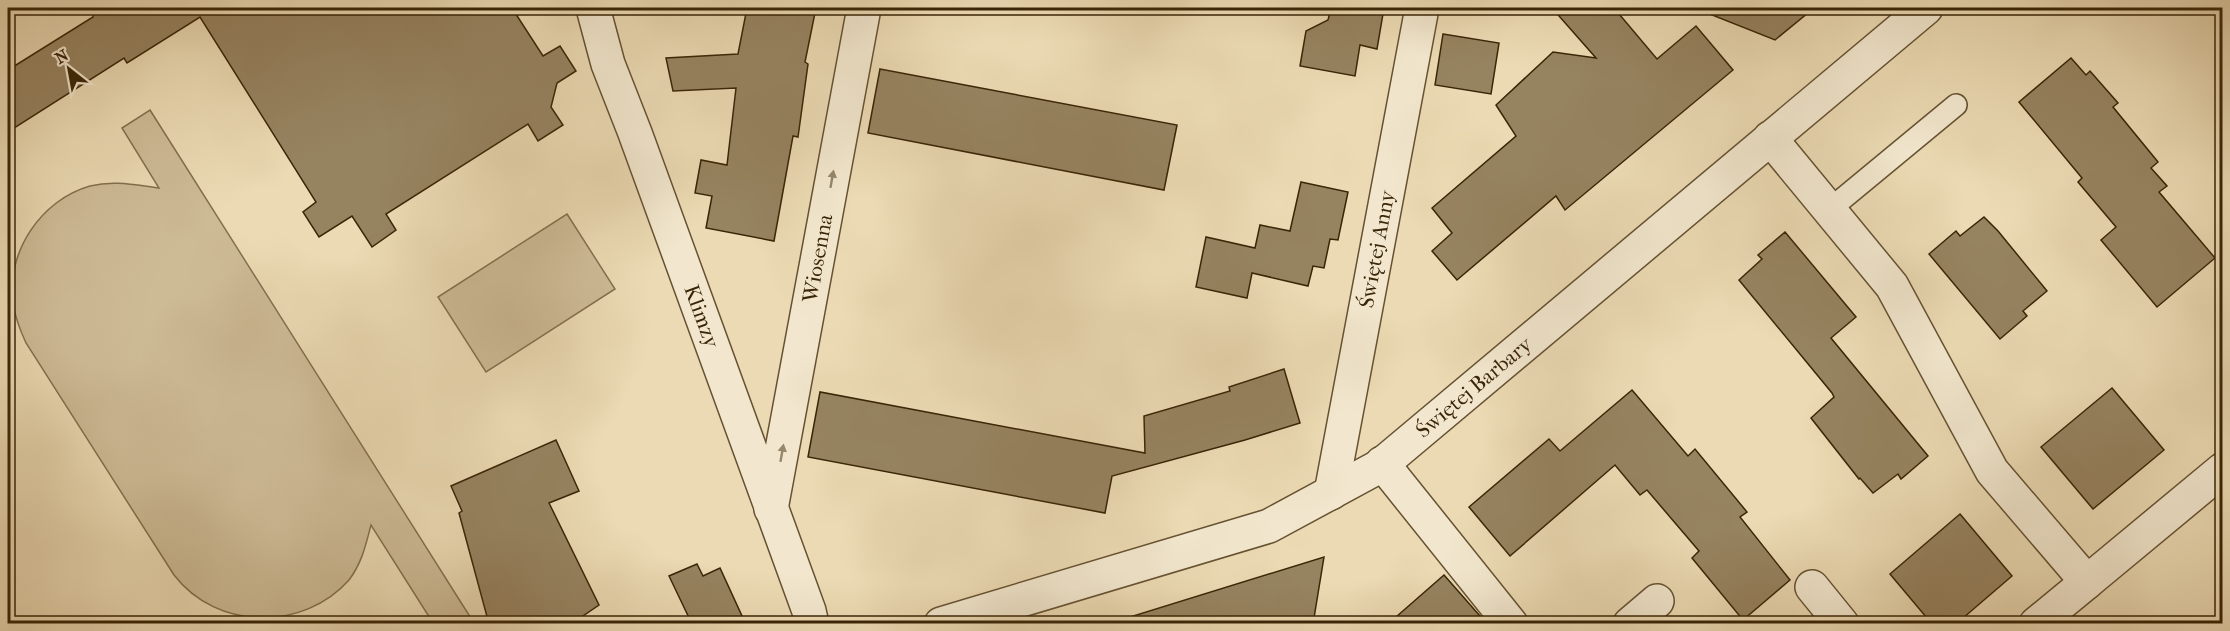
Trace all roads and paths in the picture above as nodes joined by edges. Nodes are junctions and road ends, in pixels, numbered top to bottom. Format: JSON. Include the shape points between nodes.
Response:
{"nodes":[{"id":1,"x":593,"y":8,"type":"edge"},
{"id":2,"x":864,"y":8,"type":"edge"},
{"id":3,"x":1422,"y":8,"type":"edge"},
{"id":4,"x":1926,"y":8,"type":"edge"},
{"id":5,"x":1956,"y":105,"type":"dead end"},
{"id":6,"x":1770,"y":138,"type":"junction"},
{"id":7,"x":1829,"y":210,"type":"junction"},
{"id":8,"x":1382,"y":463,"type":"junction"},
{"id":9,"x":2223,"y":470,"type":"edge"},
{"id":10,"x":1331,"y":493,"type":"junction"},
{"id":11,"x":771,"y":510,"type":"junction"},
{"id":12,"x":2086,"y":582,"type":"junction"},
{"id":13,"x":1812,"y":587,"type":"dead end"},
{"id":14,"x":1657,"y":601,"type":"dead end"},
{"id":15,"x":812,"y":624,"type":"edge"},
{"id":16,"x":941,"y":624,"type":"edge"},
{"id":17,"x":1511,"y":624,"type":"edge"},
{"id":18,"x":1630,"y":624,"type":"edge"},
{"id":19,"x":1842,"y":624,"type":"edge"},
{"id":20,"x":2036,"y":624,"type":"edge"}],
"edges":[{"from":1,"to":11,"type":"street","name":"Klimzy","via":[[608,63]]},
{"from":11,"to":2,"type":"street","name":"Wiosenna","one_way":true},
{"from":3,"to":10,"type":"street","name":"Świętej Anny"},
{"from":4,"to":6,"type":"street","name":"Świętej Barbary"},
{"from":5,"to":7,"type":"lane"},
{"from":6,"to":7,"type":"street"},
{"from":6,"to":8,"type":"street","name":"Świętej Barbary"},
{"from":7,"to":12,"type":"street","via":[[1892,286],[1992,471]]},
{"from":8,"to":10,"type":"street","name":"Świętej Barbary"},
{"from":8,"to":17,"type":"street"},
{"from":9,"to":12,"type":"street"},
{"from":10,"to":16,"type":"street","name":"Świętej Barbary","via":[[1269,526]]},
{"from":11,"to":15,"type":"street","name":"Klimzy"},
{"from":12,"to":20,"type":"street"},
{"from":13,"to":19,"type":"street"},
{"from":14,"to":18,"type":"street"}]}
